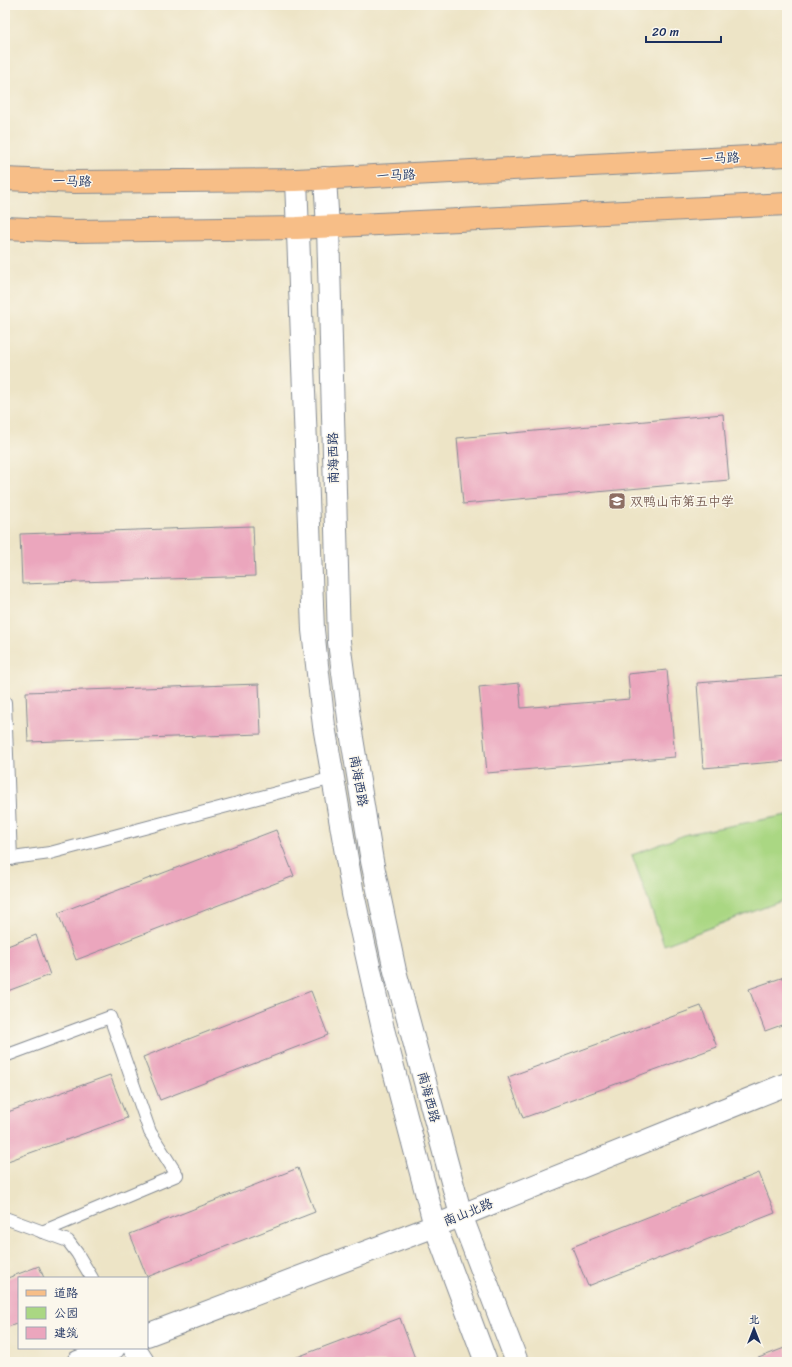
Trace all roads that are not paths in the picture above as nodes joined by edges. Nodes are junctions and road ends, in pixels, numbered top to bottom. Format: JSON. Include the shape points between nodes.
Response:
{"nodes":[{"id":1,"x":787,"y":155,"type":"edge"},
{"id":2,"x":325,"y":178,"type":"junction"},
{"id":3,"x":5,"y":179,"type":"edge"},
{"id":4,"x":296,"y":180,"type":"junction"},
{"id":5,"x":787,"y":204,"type":"edge"},
{"id":6,"x":328,"y":227,"type":"junction"},
{"id":7,"x":5,"y":228,"type":"edge"},
{"id":8,"x":297,"y":228,"type":"junction"},
{"id":9,"x":5,"y":702,"type":"edge"},
{"id":10,"x":333,"y":778,"type":"junction"},
{"id":11,"x":8,"y":859,"type":"edge"},
{"id":12,"x":5,"y":1056,"type":"edge"},
{"id":13,"x":787,"y":1084,"type":"edge"},
{"id":14,"x":461,"y":1215,"type":"junction"},
{"id":15,"x":5,"y":1218,"type":"edge"},
{"id":16,"x":435,"y":1226,"type":"junction"},
{"id":17,"x":42,"y":1232,"type":"junction"},
{"id":18,"x":91,"y":1277,"type":"edge"},
{"id":19,"x":148,"y":1335,"type":"edge"},
{"id":20,"x":111,"y":1349,"type":"edge"},
{"id":21,"x":135,"y":1349,"type":"edge"},
{"id":22,"x":78,"y":1362,"type":"edge"},
{"id":23,"x":143,"y":1362,"type":"edge"},
{"id":24,"x":486,"y":1362,"type":"edge"},
{"id":25,"x":516,"y":1362,"type":"edge"}],
"edges":[{"from":1,"to":2,"type":"main road","name":"一马路"},
{"from":2,"to":4,"type":"main road","name":"一马路"},
{"from":2,"to":6,"type":"street","name":"南海西路"},
{"from":3,"to":4,"type":"main road","name":"一马路","via":[[75,182]]},
{"from":4,"to":8,"type":"street","name":"南海西路"},
{"from":5,"to":6,"type":"main road"},
{"from":6,"to":8,"type":"main road"},
{"from":6,"to":14,"type":"street","name":"南海西路","via":[[339,642],[350,726],[372,862],[396,971]]},
{"from":7,"to":8,"type":"main road"},
{"from":8,"to":10,"type":"street","name":"南海西路","via":[[313,630]]},
{"from":9,"to":11,"type":"lane"},
{"from":10,"to":11,"type":"lane","via":[[50,853]]},
{"from":10,"to":16,"type":"street","name":"南海西路","via":[[353,894],[383,1029]]},
{"from":12,"to":17,"type":"lane","via":[[110,1017],[150,1132],[177,1176]]},
{"from":13,"to":14,"type":"street","name":"南山北路"},
{"from":14,"to":16,"type":"street","name":"南山北路"},
{"from":14,"to":25,"type":"street","name":"南海西路"},
{"from":15,"to":17,"type":"lane"},
{"from":16,"to":19,"type":"street","name":"南山北路"},
{"from":16,"to":24,"type":"street","name":"南海西路"},
{"from":17,"to":18,"type":"lane","via":[[68,1241]]},
{"from":20,"to":22,"type":"street"},
{"from":21,"to":23,"type":"street"}]}
